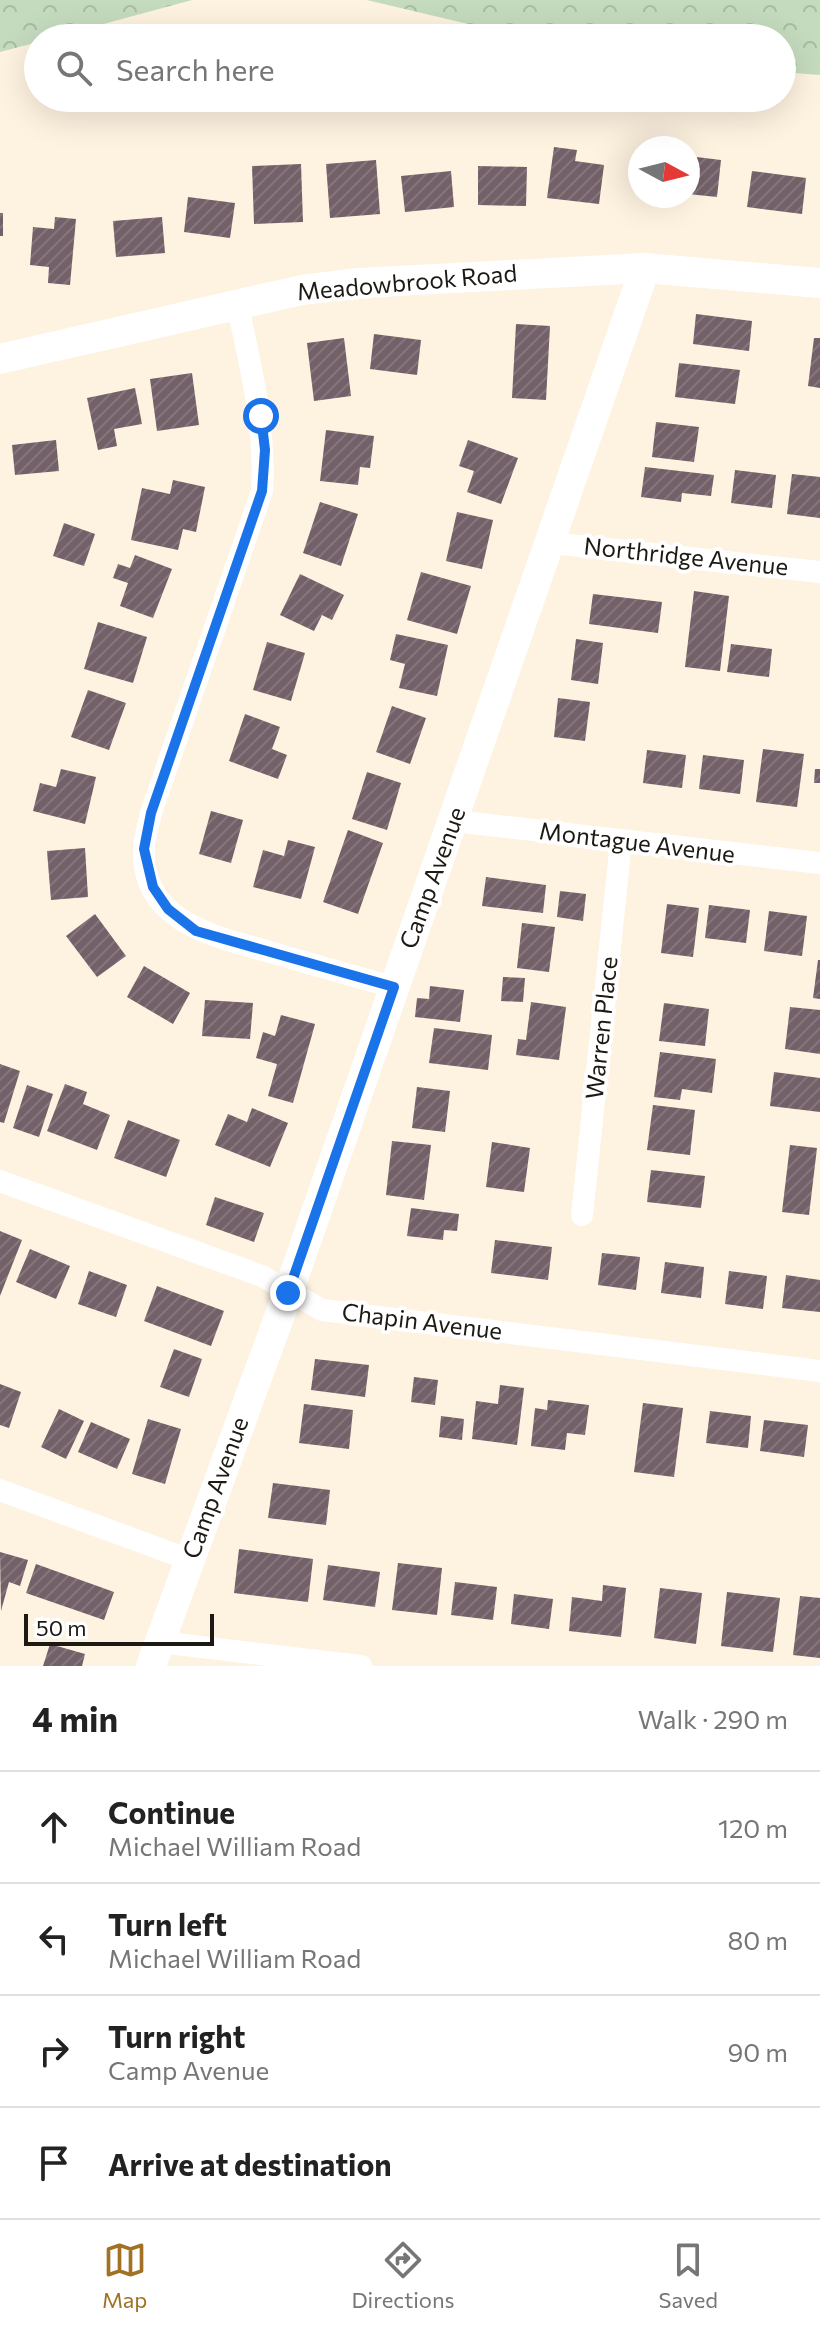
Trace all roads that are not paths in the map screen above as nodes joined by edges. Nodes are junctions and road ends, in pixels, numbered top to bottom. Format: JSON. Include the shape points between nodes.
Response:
{"nodes":[{"id":1,"x":645,"y":268,"type":"junction"},
{"id":2,"x":820,"y":283,"type":"edge"},
{"id":3,"x":238,"y":307,"type":"junction"},
{"id":4,"x":0,"y":359,"type":"edge"},
{"id":5,"x":552,"y":543,"type":"junction"},
{"id":6,"x":820,"y":572,"type":"edge"},
{"id":7,"x":454,"y":821,"type":"junction"},
{"id":8,"x":621,"y":842,"type":"junction"},
{"id":9,"x":820,"y":863,"type":"edge"},
{"id":10,"x":394,"y":987,"type":"junction"},
{"id":11,"x":0,"y":1181,"type":"edge"},
{"id":12,"x":582,"y":1215,"type":"dead end"},
{"id":13,"x":288,"y":1293,"type":"junction"},
{"id":14,"x":820,"y":1371,"type":"edge"},
{"id":15,"x":0,"y":1490,"type":"edge"},
{"id":16,"x":190,"y":1560,"type":"junction"},
{"id":17,"x":155,"y":1654,"type":"edge"},
{"id":18,"x":361,"y":1666,"type":"edge"}],
"edges":[{"from":1,"to":2,"type":"street","name":"Meadowbrook Road"},
{"from":1,"to":3,"type":"street","name":"Meadowbrook Road","via":[[359,283],[302,290]]},
{"from":1,"to":5,"type":"street","name":"Camp Avenue"},
{"from":3,"to":4,"type":"street","name":"Meadowbrook Road"},
{"from":3,"to":10,"type":"street","via":[[261,416],[262,491],[151,813],[146,868],[168,909],[196,931]]},
{"from":5,"to":6,"type":"street","name":"Northridge Avenue"},
{"from":5,"to":7,"type":"street","name":"Camp Avenue"},
{"from":7,"to":8,"type":"street","name":"Montague Avenue"},
{"from":7,"to":10,"type":"street","name":"Camp Avenue"},
{"from":8,"to":9,"type":"street","name":"Montague Avenue"},
{"from":8,"to":12,"type":"street","name":"Warren Place"},
{"from":10,"to":13,"type":"street","name":"Camp Avenue"},
{"from":11,"to":13,"type":"street","name":"Chapin Avenue","via":[[262,1276]]},
{"from":13,"to":14,"type":"street","name":"Chapin Avenue","via":[[322,1310]]},
{"from":13,"to":16,"type":"street","name":"Camp Avenue"},
{"from":15,"to":16,"type":"street"},
{"from":16,"to":17,"type":"street","name":"Camp Avenue"},
{"from":17,"to":18,"type":"street"}]}
